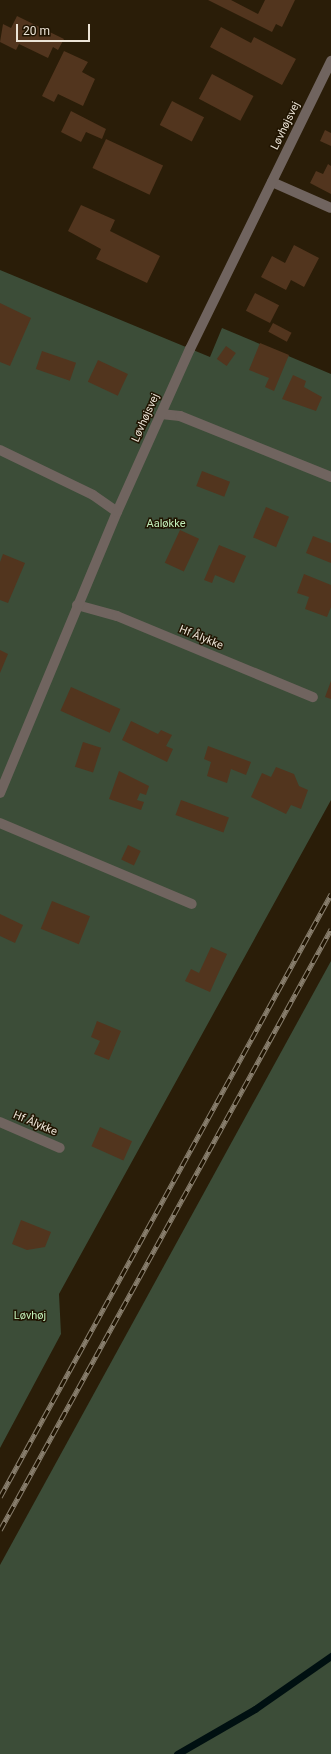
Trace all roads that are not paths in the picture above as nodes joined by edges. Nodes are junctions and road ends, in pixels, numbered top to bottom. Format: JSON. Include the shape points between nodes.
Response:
{"nodes":[{"id":1,"x":331,"y":61,"type":"edge"},
{"id":2,"x":272,"y":182,"type":"junction"},
{"id":3,"x":331,"y":208,"type":"edge"},
{"id":4,"x":161,"y":414,"type":"junction"},
{"id":5,"x":0,"y":450,"type":"edge"},
{"id":6,"x":331,"y":478,"type":"edge"},
{"id":7,"x":117,"y":512,"type":"junction"},
{"id":8,"x":77,"y":605,"type":"junction"},
{"id":9,"x":313,"y":697,"type":"dead end"},
{"id":10,"x":3,"y":778,"type":"edge"},
{"id":11,"x":0,"y":793,"type":"edge"},
{"id":12,"x":0,"y":823,"type":"edge"},
{"id":13,"x":192,"y":904,"type":"dead end"},
{"id":14,"x":0,"y":1122,"type":"edge"},
{"id":15,"x":60,"y":1148,"type":"dead end"}],
"edges":[{"from":1,"to":2,"type":"street","name":"Løvhøjsvej"},
{"from":2,"to":3,"type":"street"},
{"from":2,"to":4,"type":"street","name":"Løvhøjsvej"},
{"from":4,"to":6,"type":"street","via":[[180,416]]},
{"from":4,"to":7,"type":"street","name":"Løvhøjsvej"},
{"from":5,"to":7,"type":"street","via":[[93,495]]},
{"from":7,"to":8,"type":"street","name":"Løvhøjsvej"},
{"from":8,"to":9,"type":"street","name":"Hf Ålykke","via":[[117,616]]},
{"from":8,"to":10,"type":"street","name":"Løvhøjsvej"},
{"from":10,"to":11,"type":"street","name":"Løvhøjsvej"},
{"from":12,"to":13,"type":"street"},
{"from":14,"to":15,"type":"street","name":"Hf Ålykke"}]}
